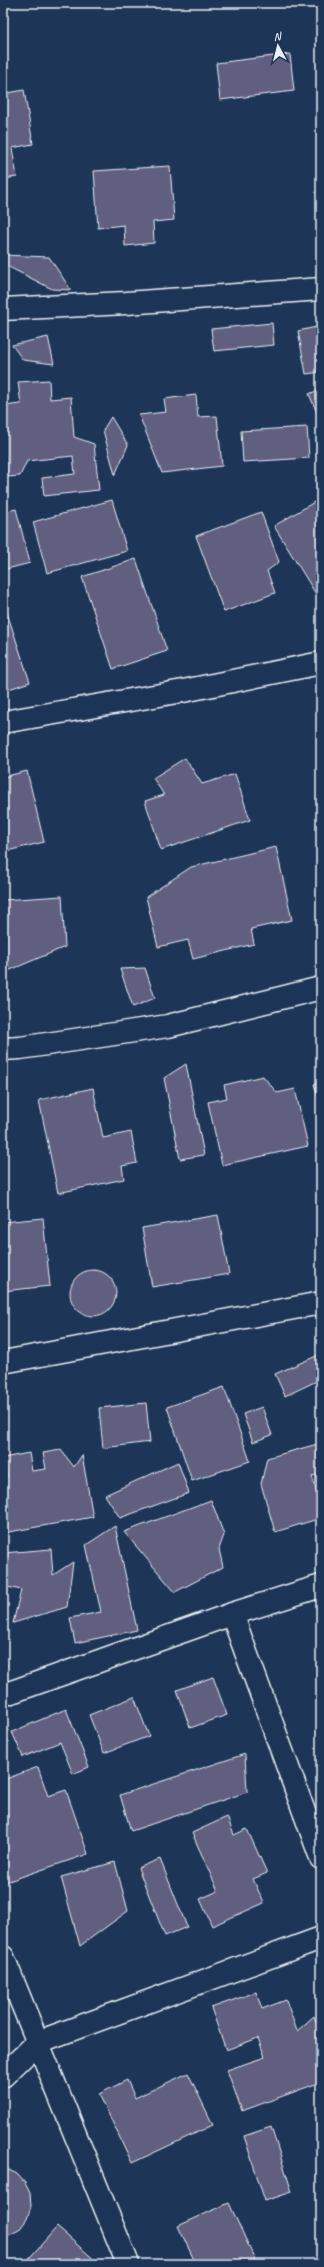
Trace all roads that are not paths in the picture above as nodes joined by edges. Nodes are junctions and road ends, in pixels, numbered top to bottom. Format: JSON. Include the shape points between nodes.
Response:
{"nodes":[{"id":1,"x":321,"y":289,"type":"edge"},
{"id":2,"x":3,"y":309,"type":"edge"},
{"id":3,"x":321,"y":663,"type":"edge"},
{"id":4,"x":3,"y":722,"type":"edge"},
{"id":5,"x":321,"y":988,"type":"edge"},
{"id":6,"x":3,"y":1049,"type":"edge"},
{"id":7,"x":321,"y":1303,"type":"edge"},
{"id":8,"x":3,"y":1362,"type":"edge"},
{"id":9,"x":321,"y":1586,"type":"edge"},
{"id":10,"x":232,"y":1614,"type":"junction"},
{"id":11,"x":3,"y":1695,"type":"edge"},
{"id":12,"x":321,"y":1858,"type":"edge"},
{"id":13,"x":321,"y":1938,"type":"edge"},
{"id":14,"x":3,"y":1957,"type":"edge"},
{"id":15,"x":38,"y":2042,"type":"junction"},
{"id":16,"x":3,"y":2076,"type":"edge"},
{"id":17,"x":128,"y":2264,"type":"edge"}],
"edges":[{"from":1,"to":2,"type":"street"},
{"from":3,"to":4,"type":"street","via":[[183,691]]},
{"from":5,"to":6,"type":"street","via":[[168,1026]]},
{"from":7,"to":8,"type":"street"},
{"from":9,"to":10,"type":"street"},
{"from":10,"to":11,"type":"street"},
{"from":10,"to":12,"type":"street"},
{"from":13,"to":15,"type":"street"},
{"from":14,"to":15,"type":"street"},
{"from":15,"to":16,"type":"street"},
{"from":15,"to":17,"type":"street"}]}
